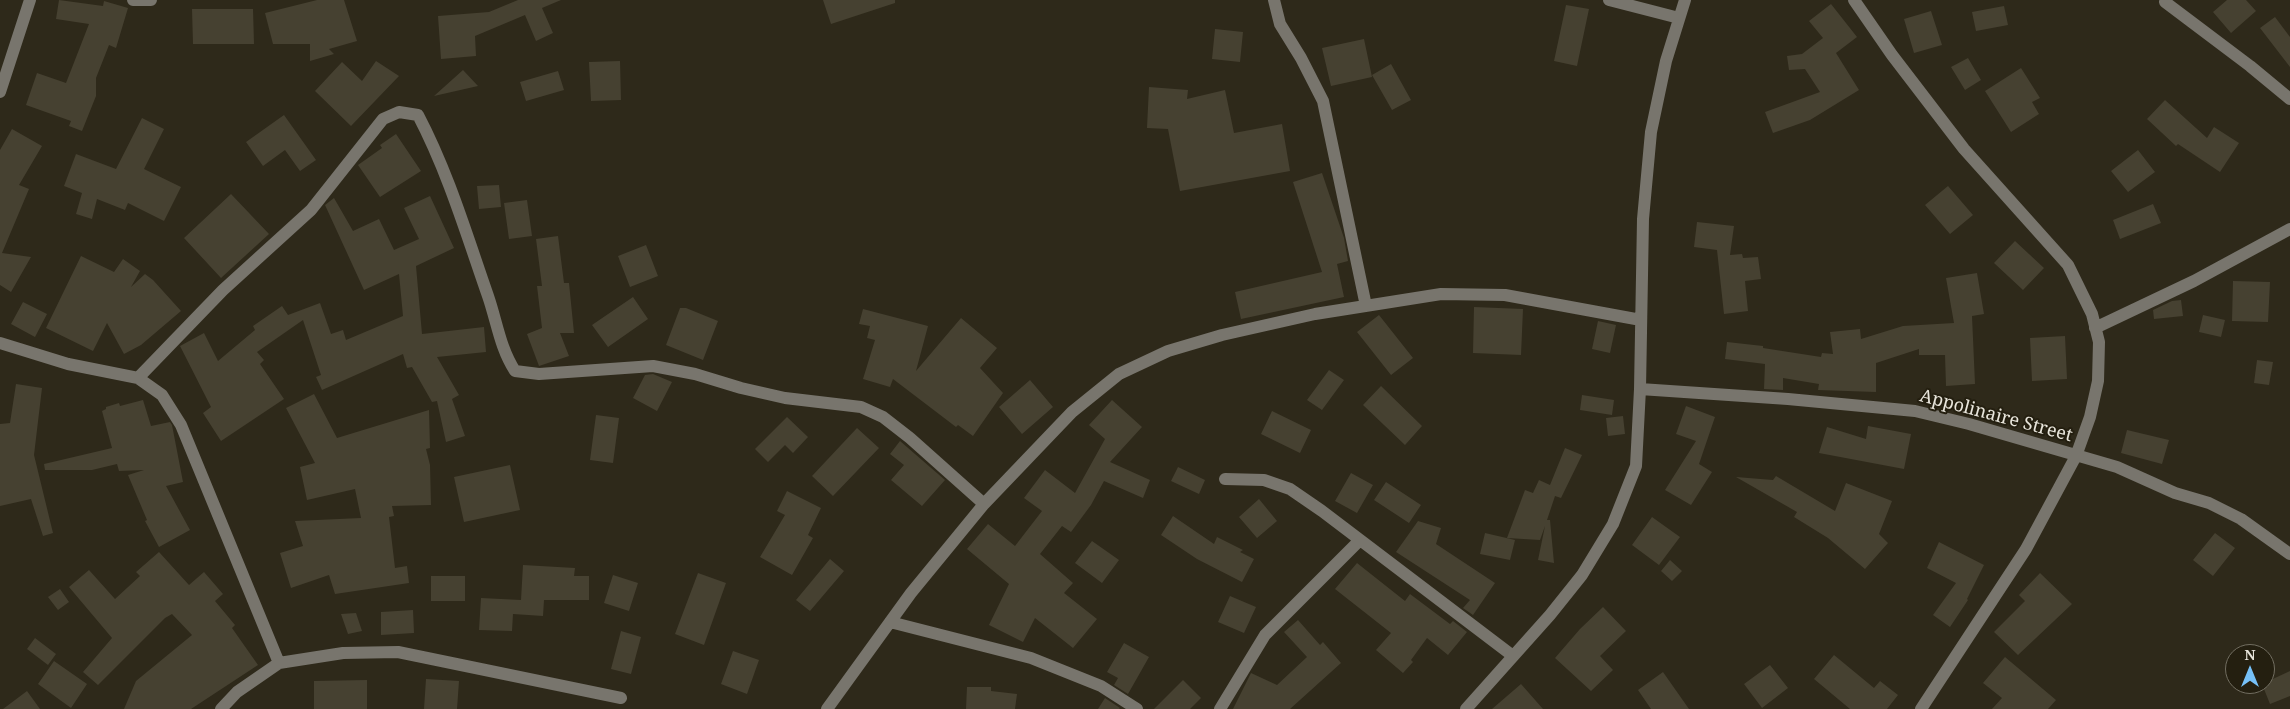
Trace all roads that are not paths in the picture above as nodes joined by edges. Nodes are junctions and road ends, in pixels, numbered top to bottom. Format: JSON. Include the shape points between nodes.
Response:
{"nodes":[{"id":1,"x":30,"y":0,"type":"edge"},
{"id":2,"x":133,"y":0,"type":"edge"},
{"id":3,"x":151,"y":0,"type":"edge"},
{"id":4,"x":1274,"y":0,"type":"edge"},
{"id":5,"x":1609,"y":0,"type":"edge"},
{"id":6,"x":1685,"y":0,"type":"edge"},
{"id":7,"x":1854,"y":0,"type":"edge"},
{"id":8,"x":2165,"y":2,"type":"dead end"},
{"id":9,"x":1679,"y":18,"type":"junction"},
{"id":10,"x":0,"y":92,"type":"edge"},
{"id":11,"x":2290,"y":99,"type":"edge"},
{"id":12,"x":2290,"y":229,"type":"edge"},
{"id":13,"x":1366,"y":306,"type":"junction"},
{"id":14,"x":1641,"y":320,"type":"junction"},
{"id":15,"x":2095,"y":328,"type":"junction"},
{"id":16,"x":0,"y":342,"type":"edge"},
{"id":17,"x":138,"y":378,"type":"junction"},
{"id":18,"x":1640,"y":389,"type":"junction"},
{"id":19,"x":2076,"y":456,"type":"junction"},
{"id":20,"x":1225,"y":479,"type":"dead end"},
{"id":21,"x":984,"y":504,"type":"junction"},
{"id":22,"x":1360,"y":540,"type":"junction"},
{"id":23,"x":2290,"y":554,"type":"edge"},
{"id":24,"x":890,"y":622,"type":"junction"},
{"id":25,"x":1513,"y":656,"type":"junction"},
{"id":26,"x":279,"y":663,"type":"junction"},
{"id":27,"x":621,"y":698,"type":"dead end"},
{"id":28,"x":221,"y":709,"type":"edge"},
{"id":29,"x":827,"y":709,"type":"edge"},
{"id":30,"x":1138,"y":709,"type":"edge"},
{"id":31,"x":1220,"y":709,"type":"edge"},
{"id":32,"x":1466,"y":709,"type":"edge"},
{"id":33,"x":1921,"y":709,"type":"edge"}],
"edges":[{"from":1,"to":10,"type":"street"},
{"from":2,"to":3,"type":"street"},
{"from":4,"to":13,"type":"street","via":[[1280,24],[1302,58],[1323,102]]},
{"from":5,"to":9,"type":"street"},
{"from":6,"to":9,"type":"street"},
{"from":7,"to":15,"type":"street","via":[[1964,149],[2068,265],[2092,314]]},
{"from":8,"to":11,"type":"street"},
{"from":9,"to":14,"type":"street","via":[[1651,132],[1643,220]]},
{"from":12,"to":15,"type":"street","via":[[2194,282]]},
{"from":13,"to":14,"type":"street","via":[[1441,294],[1505,295]]},
{"from":13,"to":21,"type":"street","via":[[1222,335],[1168,351],[1119,374],[1072,412]]},
{"from":14,"to":18,"type":"street"},
{"from":15,"to":19,"type":"street","via":[[2099,342],[2098,381]]},
{"from":16,"to":17,"type":"street","via":[[68,364]]},
{"from":17,"to":21,"type":"street","via":[[223,290],[311,210],[383,119],[399,112],[418,115],[428,135],[466,231],[505,356],[516,371],[539,374],[653,366],[785,398],[861,407],[897,427]]},
{"from":17,"to":26,"type":"street","via":[[162,395],[181,425]]},
{"from":18,"to":19,"type":"street","name":"Appolinaire Street","via":[[1915,411]]},
{"from":18,"to":25,"type":"street","via":[[1636,466],[1614,524],[1582,575]]},
{"from":19,"to":23,"type":"street","name":"Appolinaire Street","via":[[2209,503],[2241,519]]},
{"from":19,"to":33,"type":"street","via":[[2026,549]]},
{"from":20,"to":22,"type":"street","via":[[1264,480],[1290,489]]},
{"from":21,"to":24,"type":"street"},
{"from":22,"to":25,"type":"street"},
{"from":22,"to":31,"type":"street","via":[[1265,635]]},
{"from":24,"to":29,"type":"street"},
{"from":24,"to":30,"type":"street","via":[[1031,658],[1101,686]]},
{"from":25,"to":32,"type":"street"},
{"from":26,"to":27,"type":"street","via":[[344,653],[398,652]]},
{"from":26,"to":28,"type":"street","via":[[237,692]]}]}
